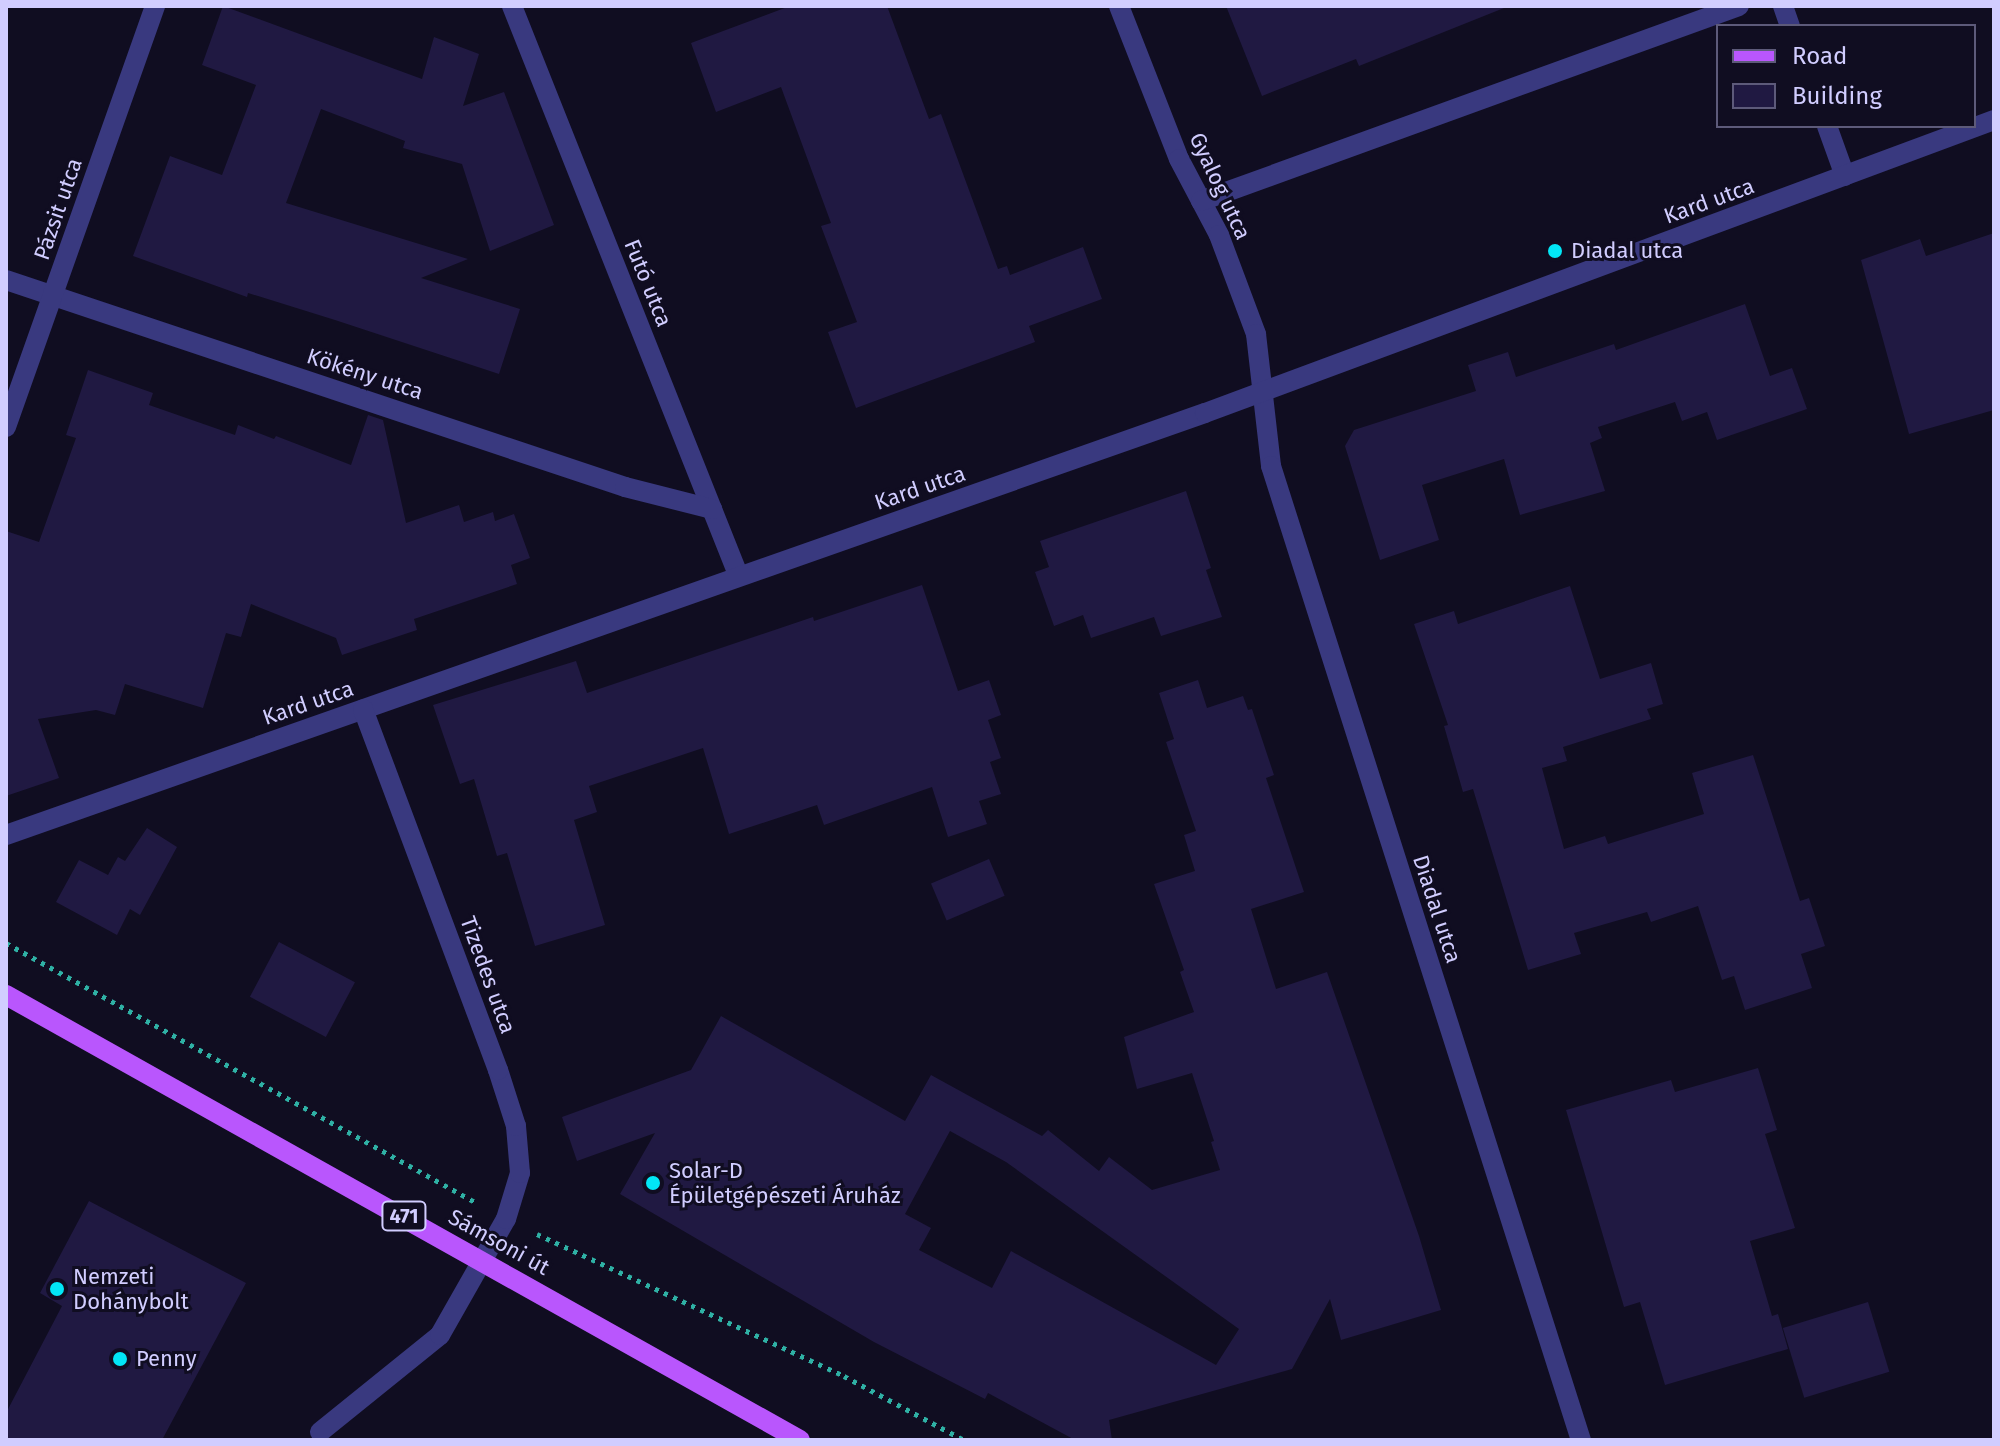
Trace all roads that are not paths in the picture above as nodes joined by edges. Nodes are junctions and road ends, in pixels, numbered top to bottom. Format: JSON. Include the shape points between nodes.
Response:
{"nodes":[{"id":1,"x":155,"y":6,"type":"edge"},
{"id":2,"x":512,"y":6,"type":"edge"},
{"id":3,"x":1119,"y":6,"type":"edge"},
{"id":4,"x":1739,"y":6,"type":"edge"},
{"id":5,"x":1828,"y":128,"type":"edge"},
{"id":6,"x":1973,"y":128,"type":"edge"},
{"id":7,"x":1845,"y":176,"type":"junction"},
{"id":8,"x":1201,"y":201,"type":"junction"},
{"id":9,"x":6,"y":280,"type":"edge"},
{"id":10,"x":53,"y":295,"type":"junction"},
{"id":11,"x":1264,"y":390,"type":"junction"},
{"id":12,"x":6,"y":427,"type":"edge"},
{"id":13,"x":712,"y":509,"type":"junction"},
{"id":14,"x":739,"y":577,"type":"junction"},
{"id":15,"x":363,"y":709,"type":"junction"},
{"id":16,"x":6,"y":835,"type":"edge"},
{"id":17,"x":6,"y":995,"type":"edge"},
{"id":18,"x":484,"y":1260,"type":"junction"},
{"id":19,"x":320,"y":1432,"type":"dead end"},
{"id":20,"x":800,"y":1440,"type":"edge"},
{"id":21,"x":1581,"y":1440,"type":"edge"}],
"edges":[{"from":1,"to":10,"type":"street","name":"Pázsit utca"},
{"from":2,"to":13,"type":"street","name":"Futó utca"},
{"from":3,"to":8,"type":"street","name":"Gyalog utca"},
{"from":4,"to":8,"type":"street"},
{"from":5,"to":7,"type":"street"},
{"from":6,"to":7,"type":"street","name":"Kard utca"},
{"from":7,"to":11,"type":"street","name":"Kard utca"},
{"from":8,"to":11,"type":"street","name":"Gyalog utca","via":[[1256,334]]},
{"from":9,"to":10,"type":"street","name":"Kökény utca"},
{"from":10,"to":12,"type":"street","name":"Pázsit utca"},
{"from":10,"to":13,"type":"street","name":"Kökény utca","via":[[625,487]]},
{"from":11,"to":14,"type":"street","name":"Kard utca"},
{"from":11,"to":21,"type":"street","name":"Diadal utca","via":[[1271,466]]},
{"from":13,"to":14,"type":"street","name":"Futó utca"},
{"from":14,"to":15,"type":"street","name":"Kard utca"},
{"from":15,"to":16,"type":"street","name":"Kard utca"},
{"from":15,"to":18,"type":"street","name":"Tizedes utca","via":[[516,1126],[520,1173],[506,1219]]},
{"from":17,"to":18,"type":"main road","name":"Sámsoni út","number":"471"},
{"from":18,"to":19,"type":"street","name":"Tizedes utca","via":[[440,1335]]},
{"from":18,"to":20,"type":"main road","name":"Sámsoni út","number":"471"}]}
